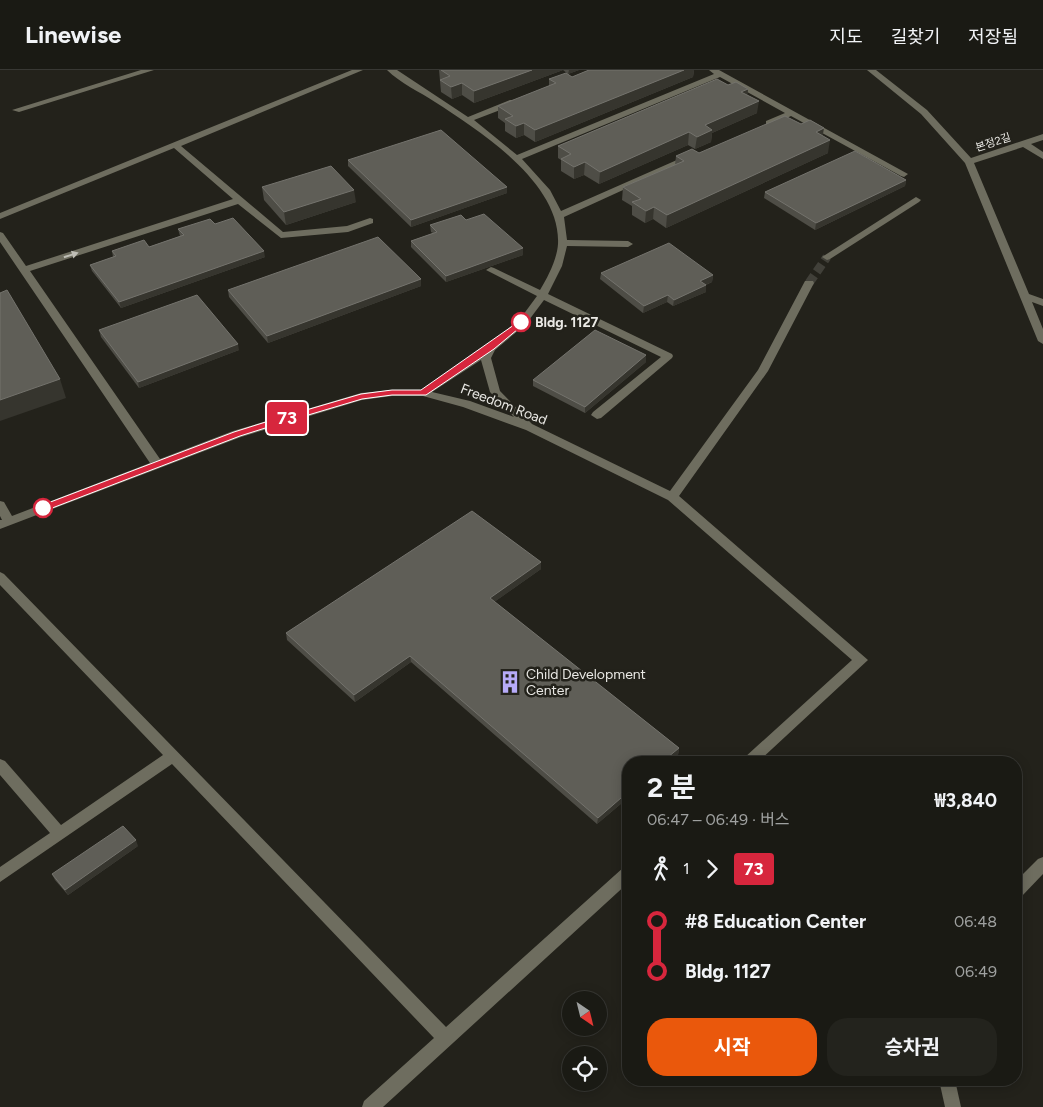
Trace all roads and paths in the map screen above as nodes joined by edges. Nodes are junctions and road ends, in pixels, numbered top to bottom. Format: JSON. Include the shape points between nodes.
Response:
{"nodes":[{"id":1,"x":150,"y":70,"type":"edge"},
{"id":2,"x":359,"y":70,"type":"edge"},
{"id":3,"x":391,"y":70,"type":"edge"},
{"id":4,"x":871,"y":70,"type":"edge"},
{"id":5,"x":716,"y":72,"type":"edge"},
{"id":6,"x":521,"y":99,"type":"edge"},
{"id":7,"x":16,"y":110,"type":"dead end"},
{"id":8,"x":792,"y":113,"type":"junction"},
{"id":9,"x":467,"y":120,"type":"junction"},
{"id":10,"x":756,"y":128,"type":"edge"},
{"id":11,"x":1043,"y":137,"type":"edge"},
{"id":12,"x":1024,"y":143,"type":"junction"},
{"id":13,"x":175,"y":145,"type":"junction"},
{"id":14,"x":702,"y":152,"type":"edge"},
{"id":15,"x":1043,"y":156,"type":"edge"},
{"id":16,"x":518,"y":158,"type":"junction"},
{"id":17,"x":969,"y":162,"type":"junction"},
{"id":18,"x":904,"y":174,"type":"dead end"},
{"id":19,"x":240,"y":200,"type":"junction"},
{"id":20,"x":916,"y":200,"type":"dead end"},
{"id":21,"x":0,"y":216,"type":"edge"},
{"id":22,"x":559,"y":216,"type":"junction"},
{"id":23,"x":370,"y":221,"type":"dead end"},
{"id":24,"x":0,"y":235,"type":"edge"},
{"id":25,"x":564,"y":243,"type":"junction"},
{"id":26,"x":628,"y":244,"type":"dead end"},
{"id":27,"x":827,"y":258,"type":"tunnel mouth"},
{"id":28,"x":24,"y":270,"type":"junction"},
{"id":29,"x":491,"y":270,"type":"dead end"},
{"id":30,"x":809,"y":283,"type":"tunnel mouth"},
{"id":31,"x":543,"y":296,"type":"junction"},
{"id":32,"x":1025,"y":296,"type":"junction"},
{"id":33,"x":1043,"y":303,"type":"edge"},
{"id":34,"x":1043,"y":341,"type":"edge"},
{"id":35,"x":491,"y":347,"type":"junction"},
{"id":36,"x":423,"y":393,"type":"junction"},
{"id":37,"x":597,"y":415,"type":"dead end"},
{"id":38,"x":530,"y":428,"type":"junction"},
{"id":39,"x":157,"y":464,"type":"junction"},
{"id":40,"x":672,"y":496,"type":"junction"},
{"id":41,"x":0,"y":505,"type":"edge"},
{"id":42,"x":4,"y":523,"type":"edge"},
{"id":43,"x":0,"y":577,"type":"edge"},
{"id":44,"x":173,"y":756,"type":"junction"},
{"id":45,"x":756,"y":756,"type":"edge"},
{"id":46,"x":0,"y":765,"type":"edge"},
{"id":47,"x":60,"y":834,"type":"junction"},
{"id":48,"x":1043,"y":864,"type":"edge"},
{"id":49,"x":0,"y":875,"type":"edge"},
{"id":50,"x":622,"y":878,"type":"edge"},
{"id":51,"x":1022,"y":886,"type":"edge"},
{"id":52,"x":446,"y":1038,"type":"junction"},
{"id":53,"x":948,"y":1086,"type":"edge"},
{"id":54,"x":370,"y":1107,"type":"edge"},
{"id":55,"x":953,"y":1107,"type":"edge"}],
"edges":[{"from":1,"to":7,"type":"street"},
{"from":2,"to":13,"type":"street"},
{"from":3,"to":9,"type":"street"},
{"from":4,"to":17,"type":"street","via":[[924,112]]},
{"from":5,"to":8,"type":"street"},
{"from":5,"to":16,"type":"street"},
{"from":6,"to":9,"type":"street"},
{"from":8,"to":10,"type":"street"},
{"from":8,"to":18,"type":"street"},
{"from":9,"to":16,"type":"street"},
{"from":11,"to":12,"type":"street","name":"본정2길"},
{"from":12,"to":15,"type":"street","name":"본정2길"},
{"from":12,"to":17,"type":"street","name":"본정2길"},
{"from":13,"to":19,"type":"street"},
{"from":13,"to":21,"type":"street"},
{"from":14,"to":22,"type":"street"},
{"from":16,"to":22,"type":"street","via":[[550,196]]},
{"from":17,"to":32,"type":"street"},
{"from":19,"to":23,"type":"street","via":[[281,235],[348,229]]},
{"from":28,"to":19,"type":"street","one_way":true},
{"from":20,"to":27,"type":"street"},
{"from":22,"to":25,"type":"street"},
{"from":24,"to":28,"type":"street"},
{"from":25,"to":26,"type":"street"},
{"from":25,"to":31,"type":"street"},
{"from":28,"to":39,"type":"street"},
{"from":29,"to":31,"type":"street"},
{"from":30,"to":40,"type":"street","via":[[763,371]]},
{"from":31,"to":35,"type":"street","via":[[521,322]]},
{"from":31,"to":37,"type":"street","via":[[668,356]]},
{"from":32,"to":33,"type":"street"},
{"from":32,"to":34,"type":"street"},
{"from":35,"to":36,"type":"street"},
{"from":35,"to":38,"type":"street","via":[[486,358],[495,392]]},
{"from":36,"to":38,"type":"street","name":"Freedom Road","via":[[466,404]]},
{"from":36,"to":39,"type":"street","name":"Freedom Road","via":[[361,397],[237,434]]},
{"from":38,"to":40,"type":"street","name":"Freedom Road"},
{"from":39,"to":42,"type":"street","name":"Freedom Road"},
{"from":40,"to":45,"type":"street","name":"Freedom Road","via":[[862,660]]},
{"from":41,"to":42,"type":"street"},
{"from":43,"to":44,"type":"street"},
{"from":44,"to":47,"type":"street"},
{"from":44,"to":52,"type":"street"},
{"from":46,"to":47,"type":"street"},
{"from":47,"to":49,"type":"street"},
{"from":48,"to":51,"type":"street"},
{"from":50,"to":52,"type":"street"},
{"from":52,"to":54,"type":"street"},
{"from":53,"to":55,"type":"street"}]}
